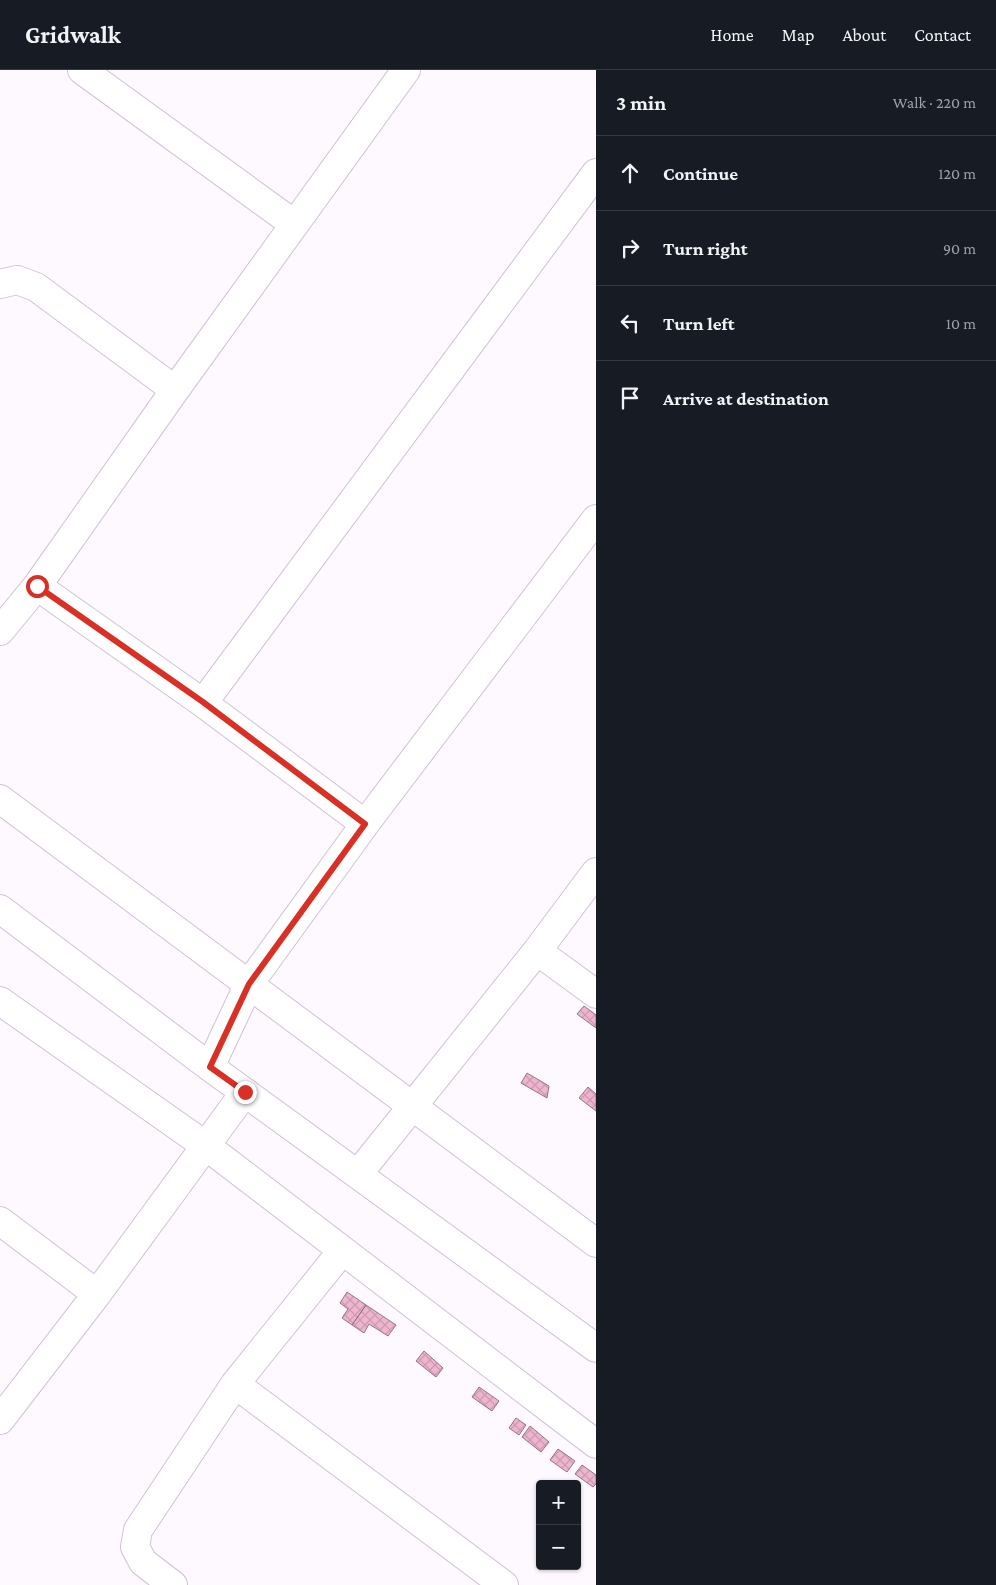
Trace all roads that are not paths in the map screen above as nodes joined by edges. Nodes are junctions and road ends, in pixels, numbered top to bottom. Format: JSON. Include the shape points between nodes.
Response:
{"nodes":[{"id":1,"x":82,"y":70,"type":"edge"},
{"id":2,"x":406,"y":70,"type":"edge"},
{"id":3,"x":592,"y":186,"type":"edge"},
{"id":4,"x":294,"y":224,"type":"junction"},
{"id":5,"x":0,"y":284,"type":"edge"},
{"id":6,"x":175,"y":390,"type":"junction"},
{"id":7,"x":596,"y":519,"type":"edge"},
{"id":8,"x":37,"y":586,"type":"junction"},
{"id":9,"x":0,"y":632,"type":"edge"},
{"id":10,"x":203,"y":702,"type":"junction"},
{"id":11,"x":0,"y":799,"type":"edge"},
{"id":12,"x":365,"y":824,"type":"junction"},
{"id":13,"x":596,"y":872,"type":"edge"},
{"id":14,"x":0,"y":909,"type":"edge"},
{"id":15,"x":537,"y":950,"type":"junction"},
{"id":16,"x":249,"y":984,"type":"junction"},
{"id":17,"x":596,"y":994,"type":"edge"},
{"id":18,"x":0,"y":1001,"type":"edge"},
{"id":19,"x":210,"y":1067,"type":"junction"},
{"id":20,"x":245,"y":1092,"type":"junction"},
{"id":21,"x":412,"y":1106,"type":"junction"},
{"id":22,"x":206,"y":1146,"type":"junction"},
{"id":23,"x":358,"y":1174,"type":"junction"},
{"id":24,"x":0,"y":1222,"type":"edge"},
{"id":25,"x":596,"y":1243,"type":"edge"},
{"id":26,"x":342,"y":1251,"type":"junction"},
{"id":27,"x":97,"y":1294,"type":"junction"},
{"id":28,"x":596,"y":1348,"type":"edge"},
{"id":29,"x":235,"y":1384,"type":"junction"},
{"id":30,"x":0,"y":1420,"type":"edge"},
{"id":31,"x":596,"y":1444,"type":"edge"},
{"id":32,"x":173,"y":1585,"type":"edge"},
{"id":33,"x":504,"y":1585,"type":"edge"}],
"edges":[{"from":1,"to":4,"type":"street"},
{"from":2,"to":4,"type":"street"},
{"from":3,"to":10,"type":"street"},
{"from":4,"to":6,"type":"street"},
{"from":5,"to":6,"type":"street","via":[[17,280],[36,287]]},
{"from":6,"to":8,"type":"street"},
{"from":7,"to":12,"type":"street"},
{"from":8,"to":9,"type":"street"},
{"from":8,"to":10,"type":"street"},
{"from":10,"to":12,"type":"street"},
{"from":11,"to":16,"type":"street"},
{"from":12,"to":16,"type":"street"},
{"from":13,"to":15,"type":"street"},
{"from":14,"to":19,"type":"street"},
{"from":15,"to":17,"type":"street"},
{"from":15,"to":21,"type":"street"},
{"from":16,"to":19,"type":"street"},
{"from":16,"to":21,"type":"street"},
{"from":18,"to":22,"type":"street"},
{"from":19,"to":20,"type":"street"},
{"from":20,"to":22,"type":"street"},
{"from":20,"to":23,"type":"street"},
{"from":21,"to":23,"type":"street"},
{"from":21,"to":25,"type":"street"},
{"from":22,"to":26,"type":"street"},
{"from":22,"to":27,"type":"street"},
{"from":23,"to":28,"type":"street"},
{"from":24,"to":27,"type":"street"},
{"from":26,"to":29,"type":"street"},
{"from":26,"to":31,"type":"street"},
{"from":27,"to":30,"type":"street"},
{"from":29,"to":32,"type":"street","via":[[138,1530],[135,1547],[143,1562]]},
{"from":29,"to":33,"type":"street"}]}
